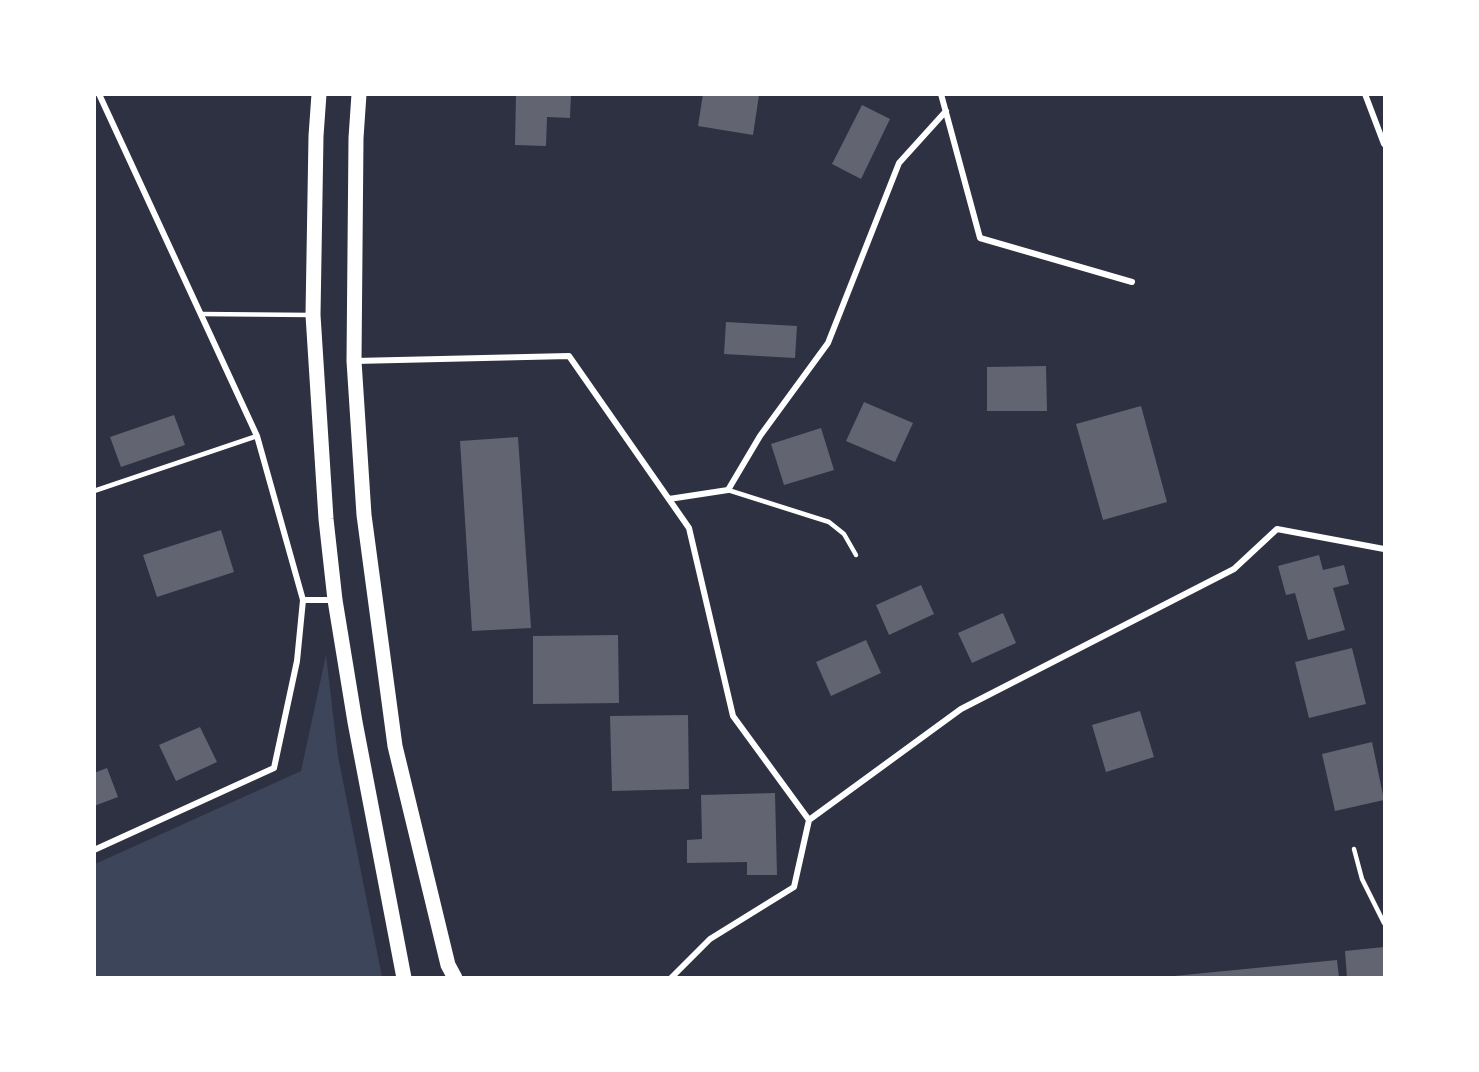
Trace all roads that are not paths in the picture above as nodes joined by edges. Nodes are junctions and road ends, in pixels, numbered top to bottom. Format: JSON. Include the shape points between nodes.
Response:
{"nodes":[{"id":1,"x":99,"y":94,"type":"edge"},
{"id":2,"x":319,"y":94,"type":"edge"},
{"id":3,"x":359,"y":94,"type":"edge"},
{"id":4,"x":941,"y":94,"type":"edge"},
{"id":5,"x":1365,"y":94,"type":"edge"},
{"id":6,"x":946,"y":111,"type":"junction"},
{"id":7,"x":1384,"y":144,"type":"edge"},
{"id":8,"x":1132,"y":282,"type":"dead end"},
{"id":9,"x":201,"y":314,"type":"junction"},
{"id":10,"x":313,"y":315,"type":"junction"},
{"id":11,"x":354,"y":361,"type":"junction"},
{"id":12,"x":258,"y":436,"type":"junction"},
{"id":13,"x":94,"y":490,"type":"edge"},
{"id":14,"x":728,"y":490,"type":"junction"},
{"id":15,"x":669,"y":499,"type":"junction"},
{"id":16,"x":1384,"y":549,"type":"edge"},
{"id":17,"x":856,"y":555,"type":"dead end"},
{"id":18,"x":303,"y":600,"type":"junction"},
{"id":19,"x":335,"y":600,"type":"junction"},
{"id":20,"x":809,"y":820,"type":"junction"},
{"id":21,"x":1354,"y":849,"type":"dead end"},
{"id":22,"x":94,"y":850,"type":"edge"},
{"id":23,"x":1384,"y":923,"type":"edge"},
{"id":24,"x":404,"y":978,"type":"edge"},
{"id":25,"x":455,"y":978,"type":"edge"},
{"id":26,"x":670,"y":978,"type":"edge"}],
"edges":[{"from":1,"to":9,"type":"street"},
{"from":2,"to":10,"type":"main road"},
{"from":3,"to":11,"type":"main road"},
{"from":4,"to":6,"type":"street"},
{"from":5,"to":7,"type":"street"},
{"from":6,"to":8,"type":"street","via":[[980,238]]},
{"from":6,"to":14,"type":"street","via":[[899,162],[828,343],[760,436]]},
{"from":9,"to":10,"type":"lane"},
{"from":9,"to":12,"type":"street"},
{"from":10,"to":19,"type":"main road"},
{"from":11,"to":15,"type":"street","via":[[569,356]]},
{"from":11,"to":25,"type":"main road","via":[[364,515],[395,746],[448,965]]},
{"from":12,"to":13,"type":"lane"},
{"from":12,"to":18,"type":"street"},
{"from":14,"to":15,"type":"street"},
{"from":14,"to":17,"type":"lane","via":[[829,522],[844,534]]},
{"from":15,"to":20,"type":"street","via":[[689,528],[733,716]]},
{"from":16,"to":20,"type":"street","via":[[1277,528],[1234,569],[961,709]]},
{"from":18,"to":19,"type":"street"},
{"from":18,"to":22,"type":"street","via":[[297,661],[274,768]]},
{"from":19,"to":24,"type":"main road"},
{"from":20,"to":26,"type":"street","via":[[794,887],[710,939]]},
{"from":21,"to":23,"type":"lane","via":[[1362,879]]}]}
